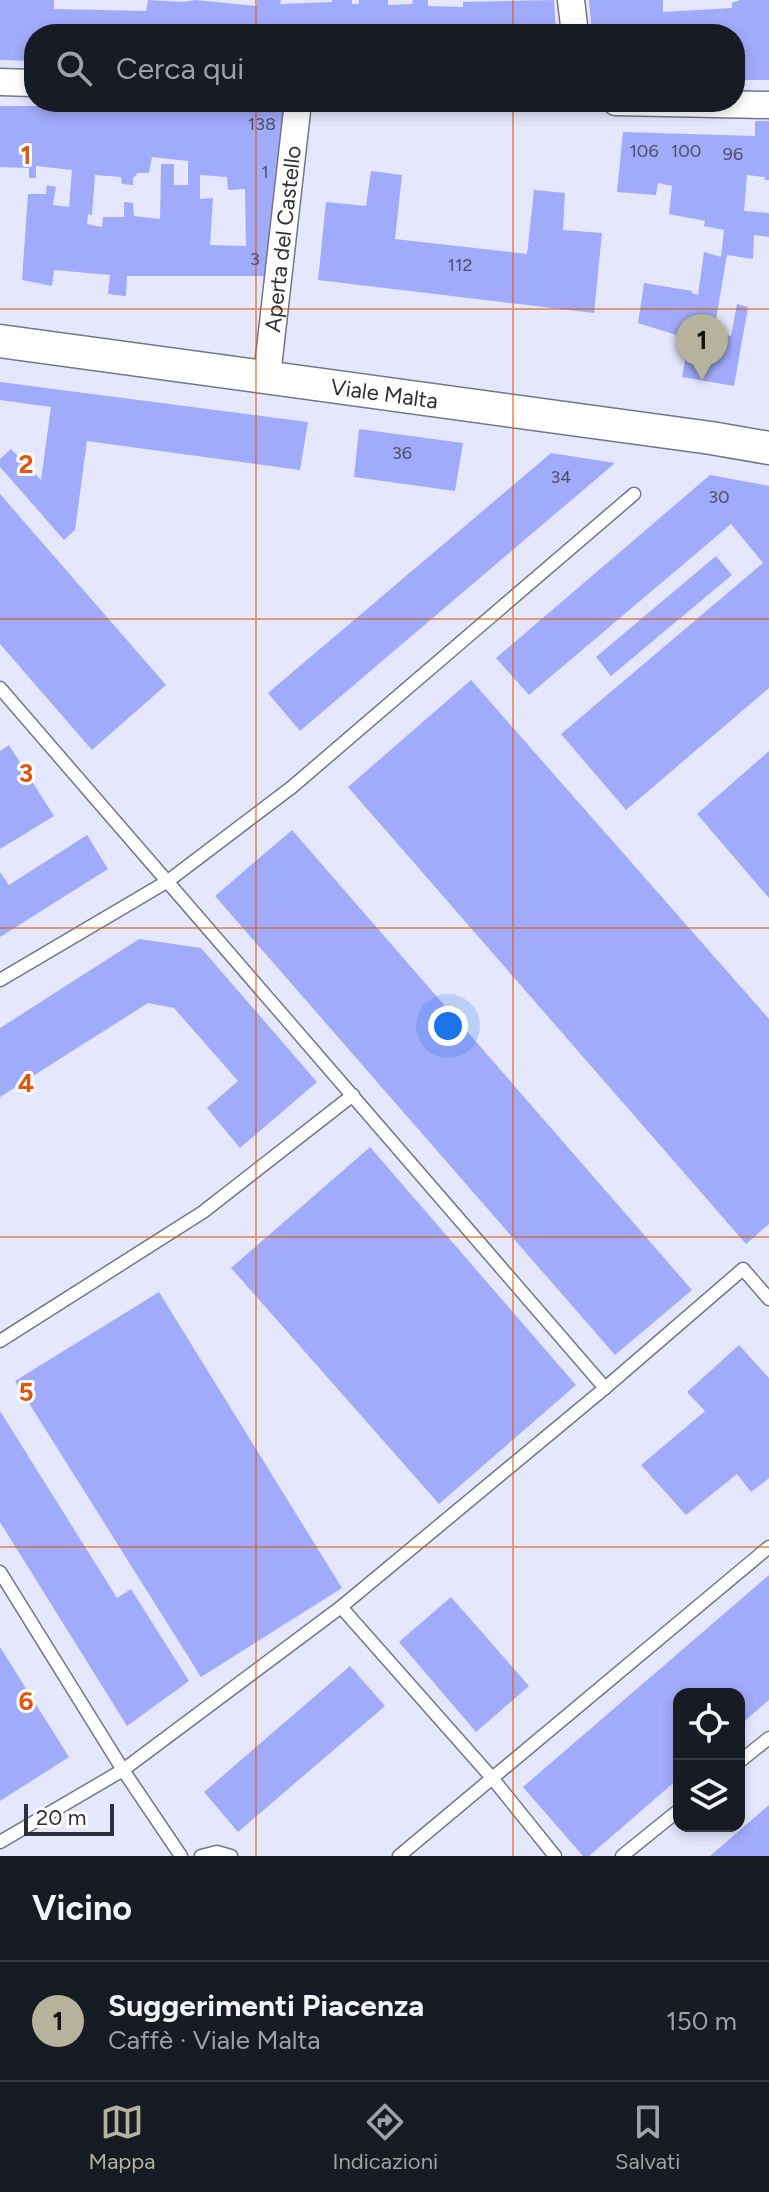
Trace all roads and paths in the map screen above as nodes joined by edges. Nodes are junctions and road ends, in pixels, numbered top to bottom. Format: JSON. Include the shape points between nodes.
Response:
{"nodes":[{"id":1,"x":571,"y":0,"type":"edge"},
{"id":2,"x":574,"y":24,"type":"edge"},
{"id":3,"x":0,"y":82,"type":"edge"},
{"id":4,"x":24,"y":83,"type":"edge"},
{"id":5,"x":745,"y":105,"type":"edge"},
{"id":6,"x":769,"y":105,"type":"edge"},
{"id":7,"x":297,"y":112,"type":"edge"},
{"id":8,"x":0,"y":341,"type":"edge"},
{"id":9,"x":267,"y":376,"type":"junction"},
{"id":10,"x":769,"y":448,"type":"edge"},
{"id":11,"x":634,"y":494,"type":"dead end"},
{"id":12,"x":0,"y":688,"type":"edge"},
{"id":13,"x":168,"y":881,"type":"junction"},
{"id":14,"x":0,"y":980,"type":"edge"},
{"id":15,"x":353,"y":1095,"type":"junction"},
{"id":16,"x":769,"y":1299,"type":"edge"},
{"id":17,"x":0,"y":1341,"type":"edge"},
{"id":18,"x":605,"y":1388,"type":"junction"},
{"id":19,"x":769,"y":1547,"type":"edge"},
{"id":20,"x":0,"y":1572,"type":"edge"},
{"id":21,"x":341,"y":1607,"type":"junction"},
{"id":22,"x":769,"y":1738,"type":"edge"},
{"id":23,"x":742,"y":1760,"type":"edge"},
{"id":24,"x":123,"y":1770,"type":"junction"},
{"id":25,"x":493,"y":1779,"type":"junction"},
{"id":26,"x":673,"y":1815,"type":"edge"},
{"id":27,"x":0,"y":1842,"type":"edge"},
{"id":28,"x":181,"y":1856,"type":"edge"},
{"id":29,"x":201,"y":1856,"type":"edge"},
{"id":30,"x":231,"y":1856,"type":"edge"},
{"id":31,"x":399,"y":1856,"type":"edge"},
{"id":32,"x":555,"y":1856,"type":"edge"},
{"id":33,"x":622,"y":1856,"type":"edge"}],
"edges":[{"from":1,"to":2,"type":"street"},
{"from":3,"to":4,"type":"street"},
{"from":5,"to":6,"type":"street"},
{"from":7,"to":9,"type":"street","name":"Aperta del Castello"},
{"from":8,"to":9,"type":"street","name":"Viale Malta"},
{"from":9,"to":10,"type":"street","name":"Viale Malta"},
{"from":11,"to":13,"type":"lane","via":[[292,787]]},
{"from":12,"to":13,"type":"lane"},
{"from":13,"to":14,"type":"lane"},
{"from":13,"to":15,"type":"lane"},
{"from":15,"to":17,"type":"lane","via":[[203,1212]]},
{"from":15,"to":18,"type":"lane"},
{"from":16,"to":18,"type":"lane","via":[[743,1269]]},
{"from":18,"to":21,"type":"lane"},
{"from":19,"to":25,"type":"lane"},
{"from":20,"to":24,"type":"lane"},
{"from":21,"to":24,"type":"lane"},
{"from":21,"to":25,"type":"lane"},
{"from":22,"to":23,"type":"lane"},
{"from":24,"to":27,"type":"lane"},
{"from":24,"to":28,"type":"lane"},
{"from":25,"to":31,"type":"lane"},
{"from":25,"to":32,"type":"lane"},
{"from":26,"to":33,"type":"lane"},
{"from":29,"to":30,"type":"lane"}]}
